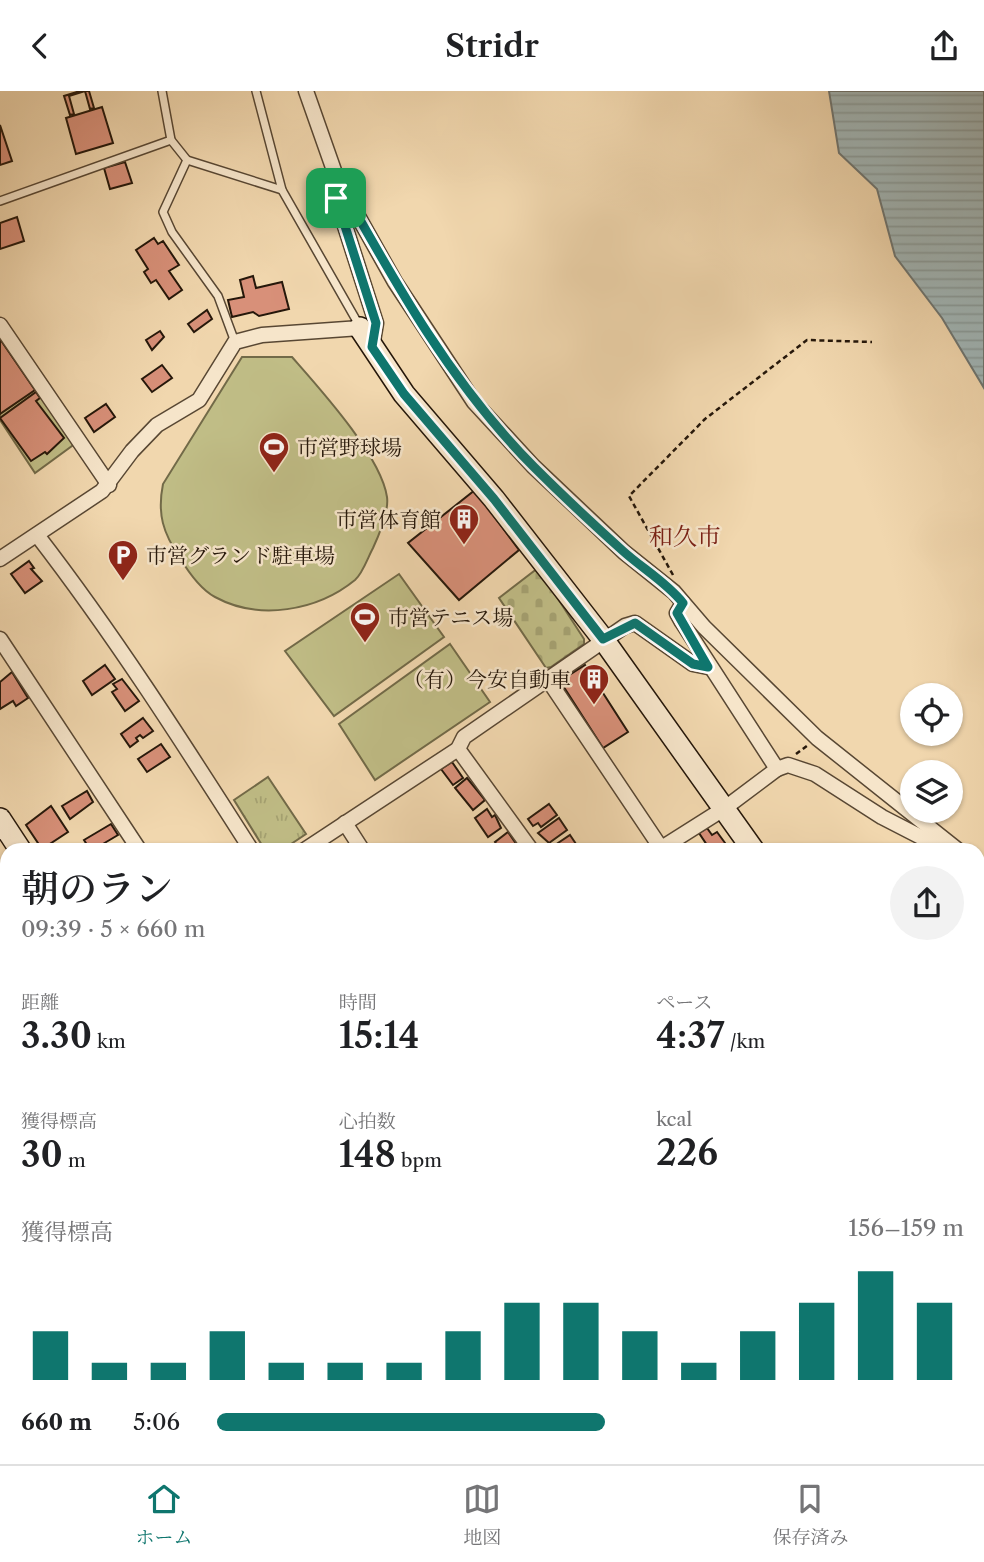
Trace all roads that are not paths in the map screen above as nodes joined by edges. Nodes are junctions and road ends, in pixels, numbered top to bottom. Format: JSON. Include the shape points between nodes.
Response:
{"nodes":[{"id":1,"x":162,"y":91,"type":"edge"},
{"id":2,"x":256,"y":91,"type":"edge"},
{"id":3,"x":306,"y":91,"type":"edge"},
{"id":4,"x":172,"y":140,"type":"junction"},
{"id":5,"x":187,"y":160,"type":"junction"},
{"id":6,"x":337,"y":179,"type":"junction"},
{"id":7,"x":282,"y":190,"type":"junction"},
{"id":8,"x":0,"y":201,"type":"edge"},
{"id":9,"x":0,"y":325,"type":"edge"},
{"id":10,"x":359,"y":328,"type":"junction"},
{"id":11,"x":235,"y":342,"type":"junction"},
{"id":12,"x":372,"y":347,"type":"junction"},
{"id":13,"x":109,"y":485,"type":"junction"},
{"id":14,"x":37,"y":535,"type":"junction"},
{"id":15,"x":0,"y":559,"type":"edge"},
{"id":16,"x":679,"y":597,"type":"junction"},
{"id":17,"x":0,"y":639,"type":"edge"},
{"id":18,"x":603,"y":639,"type":"junction"},
{"id":19,"x":708,"y":667,"type":"junction"},
{"id":20,"x":547,"y":678,"type":"junction"},
{"id":21,"x":458,"y":749,"type":"junction"},
{"id":22,"x":777,"y":768,"type":"junction"},
{"id":23,"x":725,"y":809,"type":"junction"},
{"id":24,"x":0,"y":819,"type":"edge"},
{"id":25,"x":345,"y":823,"type":"junction"},
{"id":26,"x":16,"y":843,"type":"edge"},
{"id":27,"x":135,"y":843,"type":"edge"},
{"id":28,"x":247,"y":843,"type":"edge"},
{"id":29,"x":315,"y":843,"type":"edge"},
{"id":30,"x":358,"y":843,"type":"edge"},
{"id":31,"x":526,"y":843,"type":"edge"},
{"id":32,"x":655,"y":843,"type":"edge"},
{"id":33,"x":669,"y":843,"type":"edge"},
{"id":34,"x":748,"y":843,"type":"edge"},
{"id":35,"x":932,"y":843,"type":"edge"},
{"id":36,"x":949,"y":843,"type":"edge"}],
"edges":[{"from":1,"to":4,"type":"lane"},
{"from":2,"to":7,"type":"lane"},
{"from":3,"to":6,"type":"street"},
{"from":4,"to":5,"type":"lane"},
{"from":4,"to":8,"type":"lane"},
{"from":5,"to":7,"type":"lane"},
{"from":5,"to":11,"type":"lane","via":[[163,212],[218,296]]},
{"from":6,"to":12,"type":"street","via":[[336,198],[376,323]]},
{"from":6,"to":16,"type":"street","via":[[395,282],[474,401],[543,476]]},
{"from":7,"to":10,"type":"lane","via":[[358,319]]},
{"from":9,"to":13,"type":"street"},
{"from":10,"to":11,"type":"street","via":[[262,335]]},
{"from":10,"to":12,"type":"street"},
{"from":11,"to":13,"type":"street","via":[[199,400],[157,425]]},
{"from":12,"to":18,"type":"street","via":[[404,394],[494,499]]},
{"from":13,"to":14,"type":"street"},
{"from":14,"to":15,"type":"street"},
{"from":14,"to":28,"type":"street","via":[[155,698]]},
{"from":16,"to":19,"type":"street","via":[[677,613]]},
{"from":16,"to":36,"type":"street","via":[[817,738]]},
{"from":17,"to":27,"type":"street"},
{"from":18,"to":19,"type":"street","via":[[635,623],[693,664]]},
{"from":18,"to":20,"type":"street"},
{"from":18,"to":23,"type":"street"},
{"from":19,"to":22,"type":"street"},
{"from":20,"to":21,"type":"street","via":[[464,737]]},
{"from":20,"to":32,"type":"street"},
{"from":21,"to":25,"type":"street"},
{"from":21,"to":31,"type":"street"},
{"from":22,"to":23,"type":"street"},
{"from":22,"to":35,"type":"street","via":[[788,765],[815,773],[882,817]]},
{"from":23,"to":33,"type":"street"},
{"from":23,"to":34,"type":"street"},
{"from":24,"to":26,"type":"street"},
{"from":25,"to":29,"type":"street"},
{"from":25,"to":30,"type":"street"}]}
